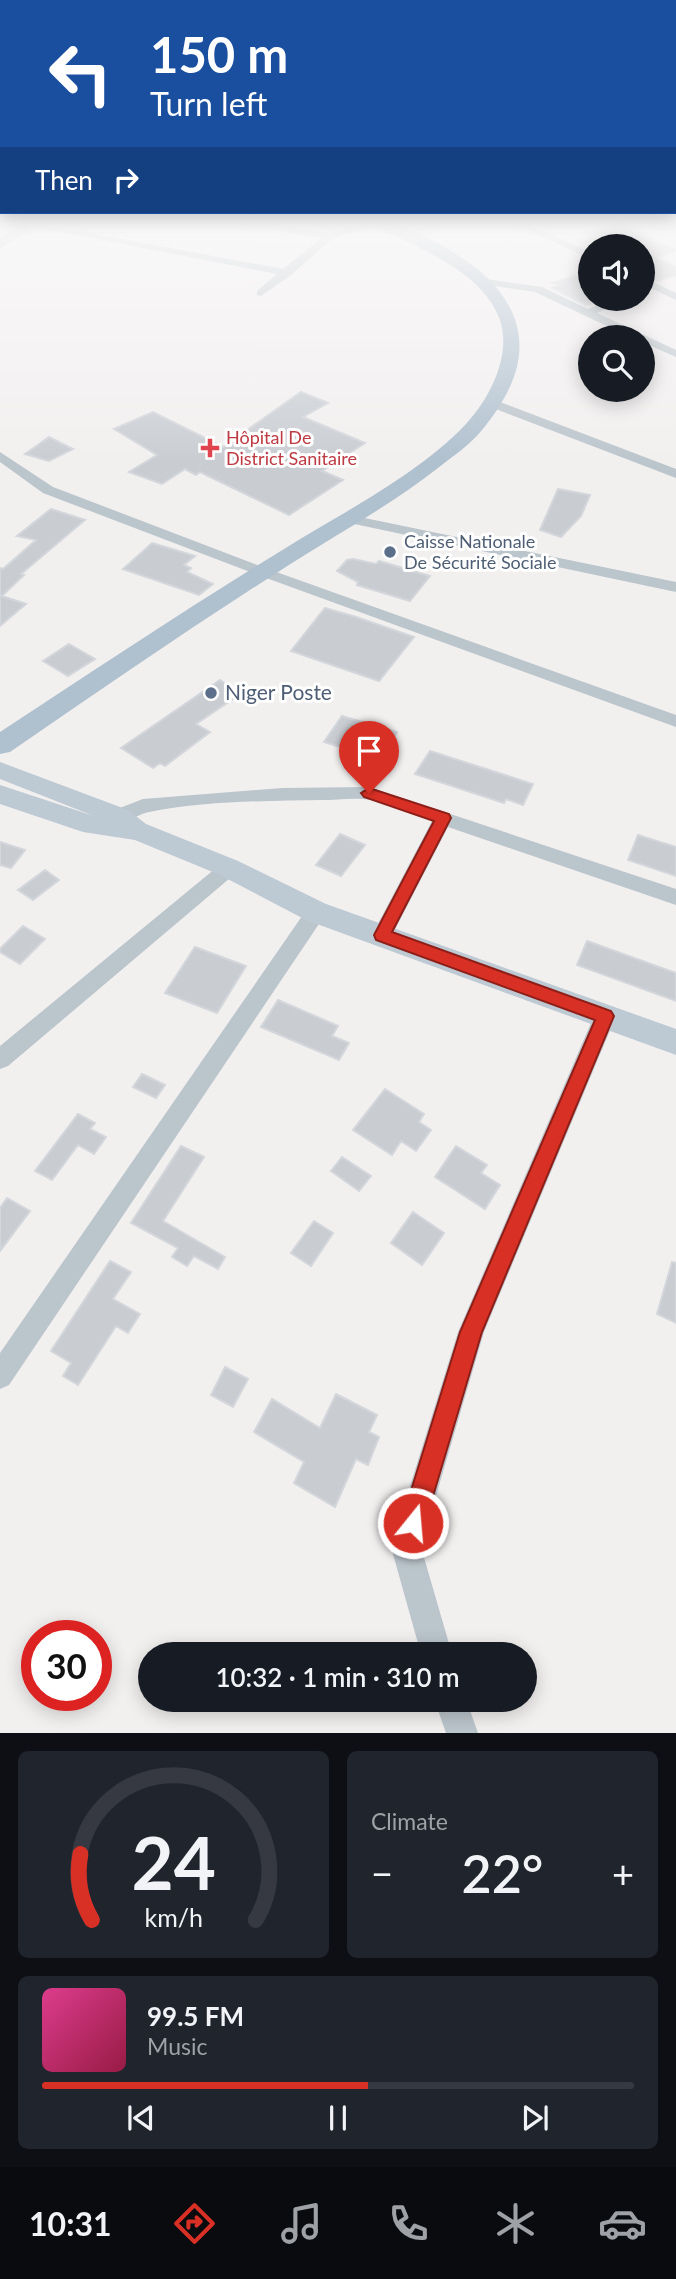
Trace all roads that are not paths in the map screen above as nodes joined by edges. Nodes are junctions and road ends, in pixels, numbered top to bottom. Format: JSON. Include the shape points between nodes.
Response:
{"nodes":[{"id":1,"x":500,"y":303,"type":"edge"},
{"id":2,"x":569,"y":303,"type":"edge"},
{"id":3,"x":592,"y":311,"type":"edge"},
{"id":4,"x":589,"y":312,"type":"junction"},
{"id":5,"x":676,"y":354,"type":"edge"},
{"id":6,"x":492,"y":403,"type":"junction"},
{"id":7,"x":0,"y":456,"type":"edge"},
{"id":8,"x":676,"y":474,"type":"edge"},
{"id":9,"x":350,"y":519,"type":"junction"},
{"id":10,"x":263,"y":572,"type":"junction"},
{"id":11,"x":676,"y":587,"type":"edge"},
{"id":12,"x":676,"y":721,"type":"edge"},
{"id":13,"x":0,"y":745,"type":"edge"},
{"id":14,"x":0,"y":770,"type":"edge"},
{"id":15,"x":0,"y":794,"type":"edge"},
{"id":16,"x":443,"y":818,"type":"junction"},
{"id":17,"x":121,"y":826,"type":"junction"},
{"id":18,"x":229,"y":869,"type":"junction"},
{"id":19,"x":676,"y":897,"type":"edge"},
{"id":20,"x":316,"y":912,"type":"junction"},
{"id":21,"x":382,"y":935,"type":"junction"},
{"id":22,"x":605,"y":1016,"type":"junction"},
{"id":23,"x":676,"y":1042,"type":"edge"},
{"id":24,"x":0,"y":1059,"type":"edge"},
{"id":25,"x":0,"y":1376,"type":"edge"},
{"id":26,"x":434,"y":1642,"type":"edge"},
{"id":27,"x":455,"y":1712,"type":"edge"},
{"id":28,"x":462,"y":1733,"type":"edge"}],
"edges":[{"from":1,"to":6,"type":"main road","via":[[509,321],[511,349]]},
{"from":2,"to":4,"type":"street"},
{"from":3,"to":4,"type":"street"},
{"from":4,"to":5,"type":"street"},
{"from":6,"to":8,"type":"street"},
{"from":6,"to":9,"type":"main road","via":[[473,428],[413,478]]},
{"from":7,"to":10,"type":"street","via":[[48,491]]},
{"from":9,"to":10,"type":"main road"},
{"from":9,"to":11,"type":"street"},
{"from":10,"to":12,"type":"street"},
{"from":10,"to":13,"type":"main road"},
{"from":14,"to":17,"type":"street"},
{"from":15,"to":17,"type":"street"},
{"from":16,"to":17,"type":"street","via":[[369,793],[282,794],[143,806]]},
{"from":16,"to":19,"type":"street"},
{"from":16,"to":21,"type":"street"},
{"from":17,"to":18,"type":"street"},
{"from":18,"to":20,"type":"street"},
{"from":18,"to":24,"type":"street"},
{"from":20,"to":21,"type":"street"},
{"from":20,"to":25,"type":"street"},
{"from":21,"to":22,"type":"street"},
{"from":22,"to":23,"type":"street"},
{"from":22,"to":26,"type":"street","via":[[471,1332],[406,1547]]},
{"from":27,"to":28,"type":"street"}]}
